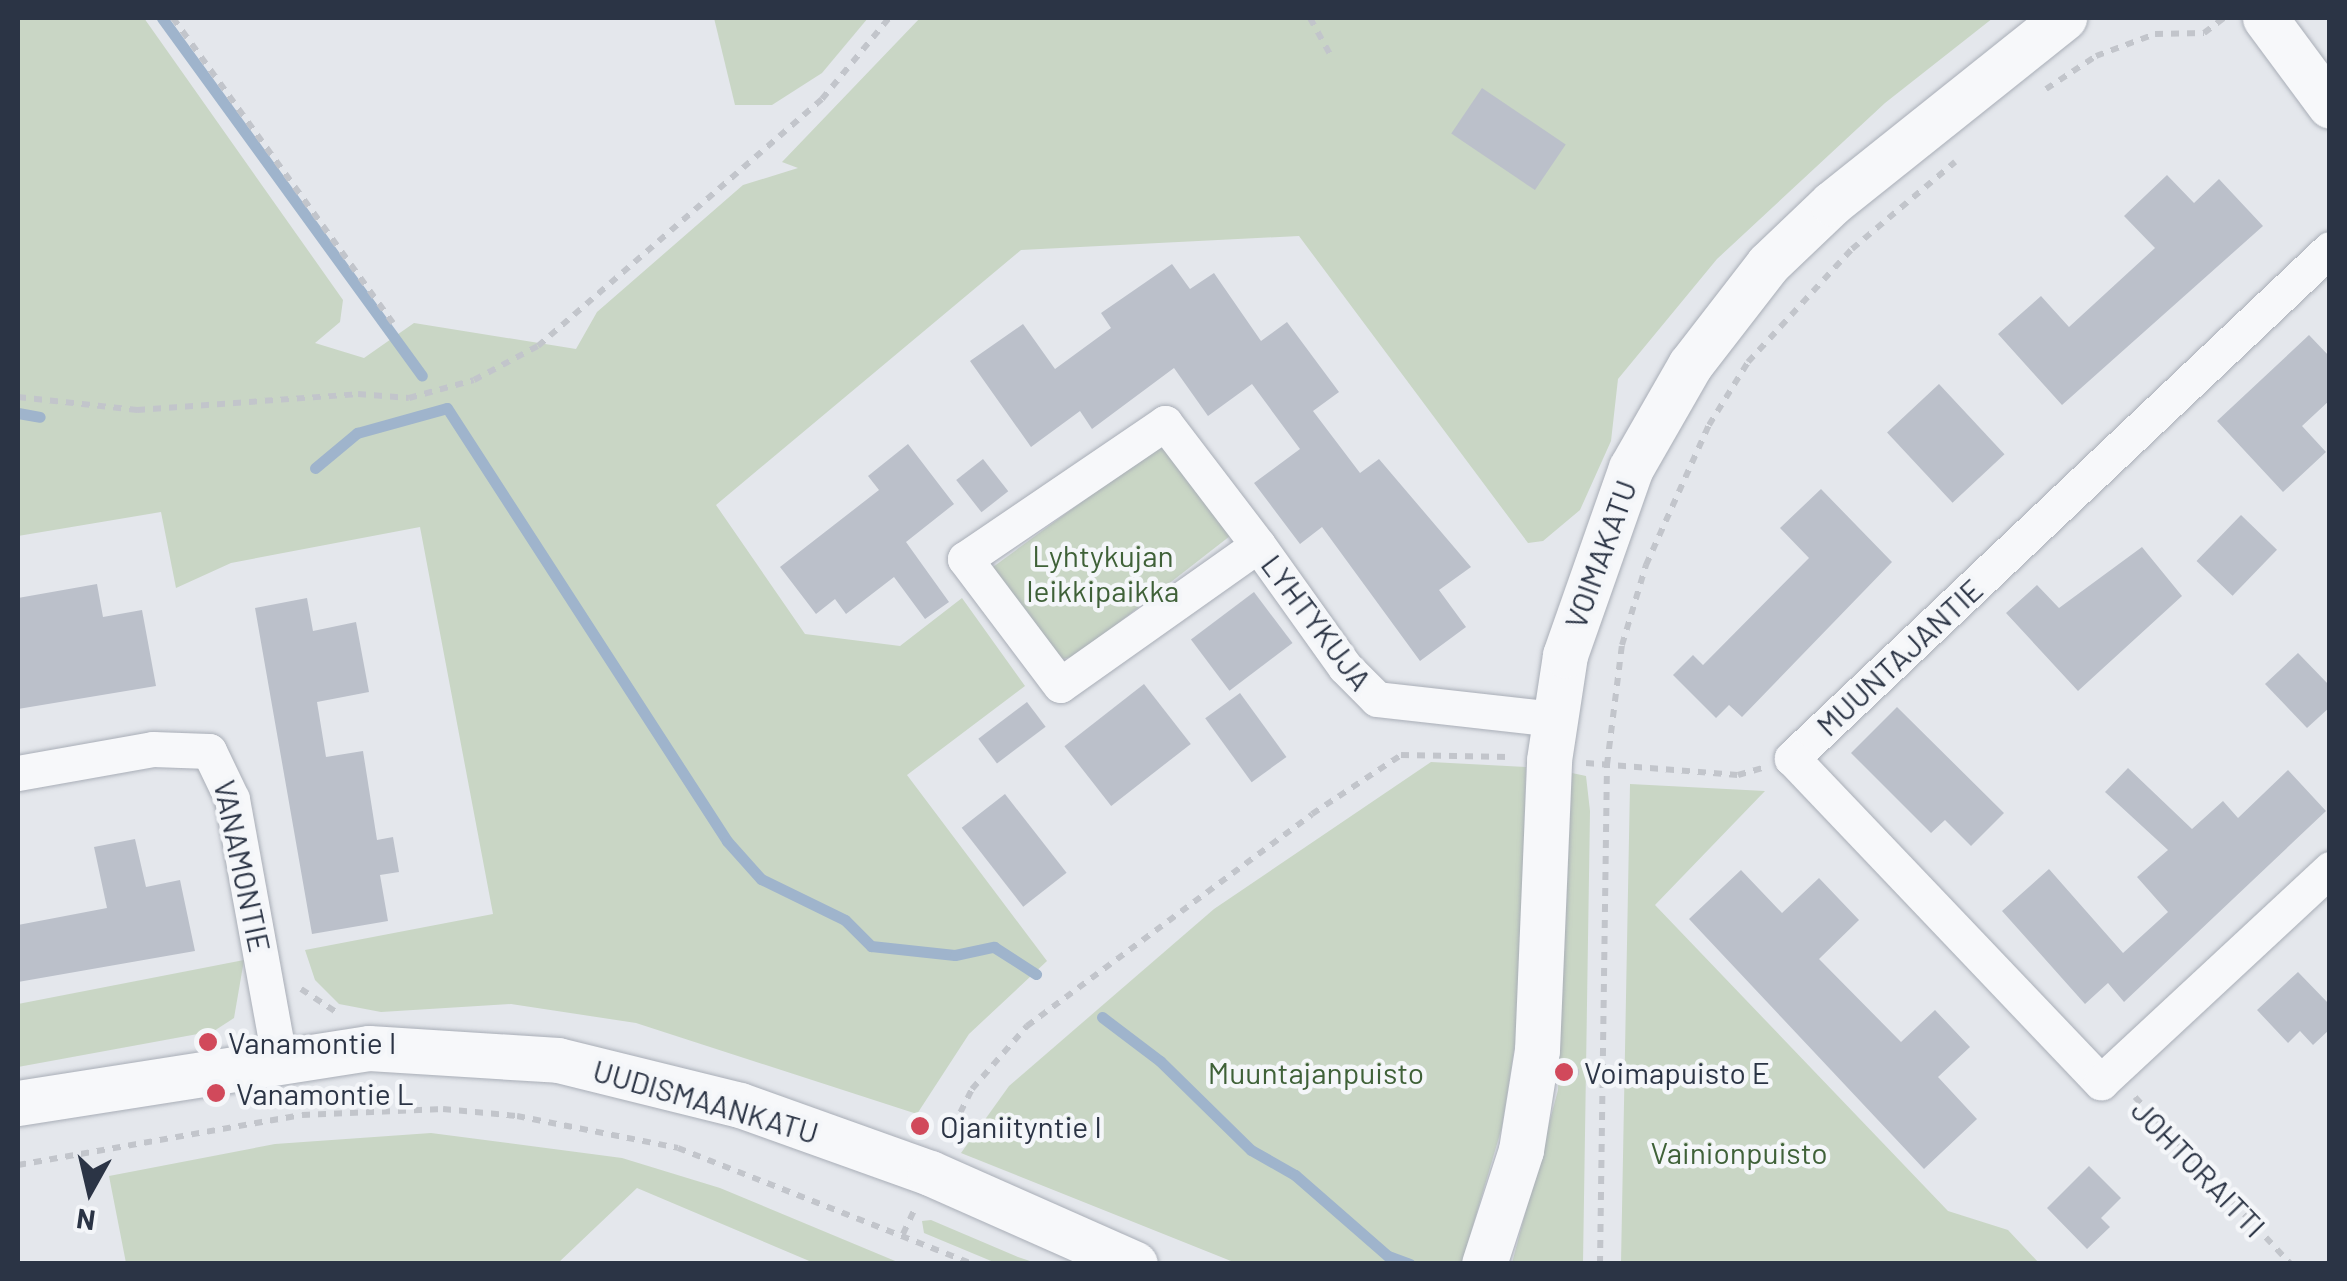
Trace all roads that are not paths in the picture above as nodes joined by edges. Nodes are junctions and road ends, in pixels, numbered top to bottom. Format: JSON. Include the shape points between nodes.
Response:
{"nodes":[{"id":1,"x":2064,"y":18,"type":"edge"},
{"id":2,"x":2265,"y":18,"type":"edge"},
{"id":3,"x":2330,"y":106,"type":"edge"},
{"id":4,"x":2330,"y":249,"type":"edge"},
{"id":5,"x":1258,"y":545,"type":"junction"},
{"id":6,"x":1554,"y":718,"type":"junction"},
{"id":7,"x":18,"y":773,"type":"edge"},
{"id":8,"x":2330,"y":869,"type":"edge"},
{"id":9,"x":279,"y":1058,"type":"junction"},
{"id":10,"x":18,"y":1103,"type":"edge"},
{"id":11,"x":1135,"y":1264,"type":"edge"},
{"id":12,"x":1484,"y":1264,"type":"edge"}],
"edges":[{"from":1,"to":6,"type":"street","name":"VOIMAKATU","via":[[1832,202],[1726,314],[1656,420],[1610,516],[1581,594]]},
{"from":2,"to":3,"type":"street"},
{"from":4,"to":8,"type":"street","name":"MUUNTAJANTIE","via":[[1792,758],[2100,1082]]},
{"from":5,"to":5,"type":"street","name":"LYHTYKUJA","via":[[1160,423],[965,560],[1060,685]]},
{"from":5,"to":6,"type":"street","name":"LYHTYKUJA","via":[[1344,667],[1377,700]]},
{"from":6,"to":12,"type":"street","name":"VOIMAKATU","via":[[1534,1068],[1521,1150]]},
{"from":7,"to":9,"type":"street","name":"VANAMONTIE","via":[[153,748],[209,751],[232,798]]},
{"from":9,"to":10,"type":"street","name":"UUDISMAANKATU"},
{"from":9,"to":11,"type":"street","name":"UUDISMAANKATU","via":[[442,1048],[621,1072],[930,1173]]}]}
